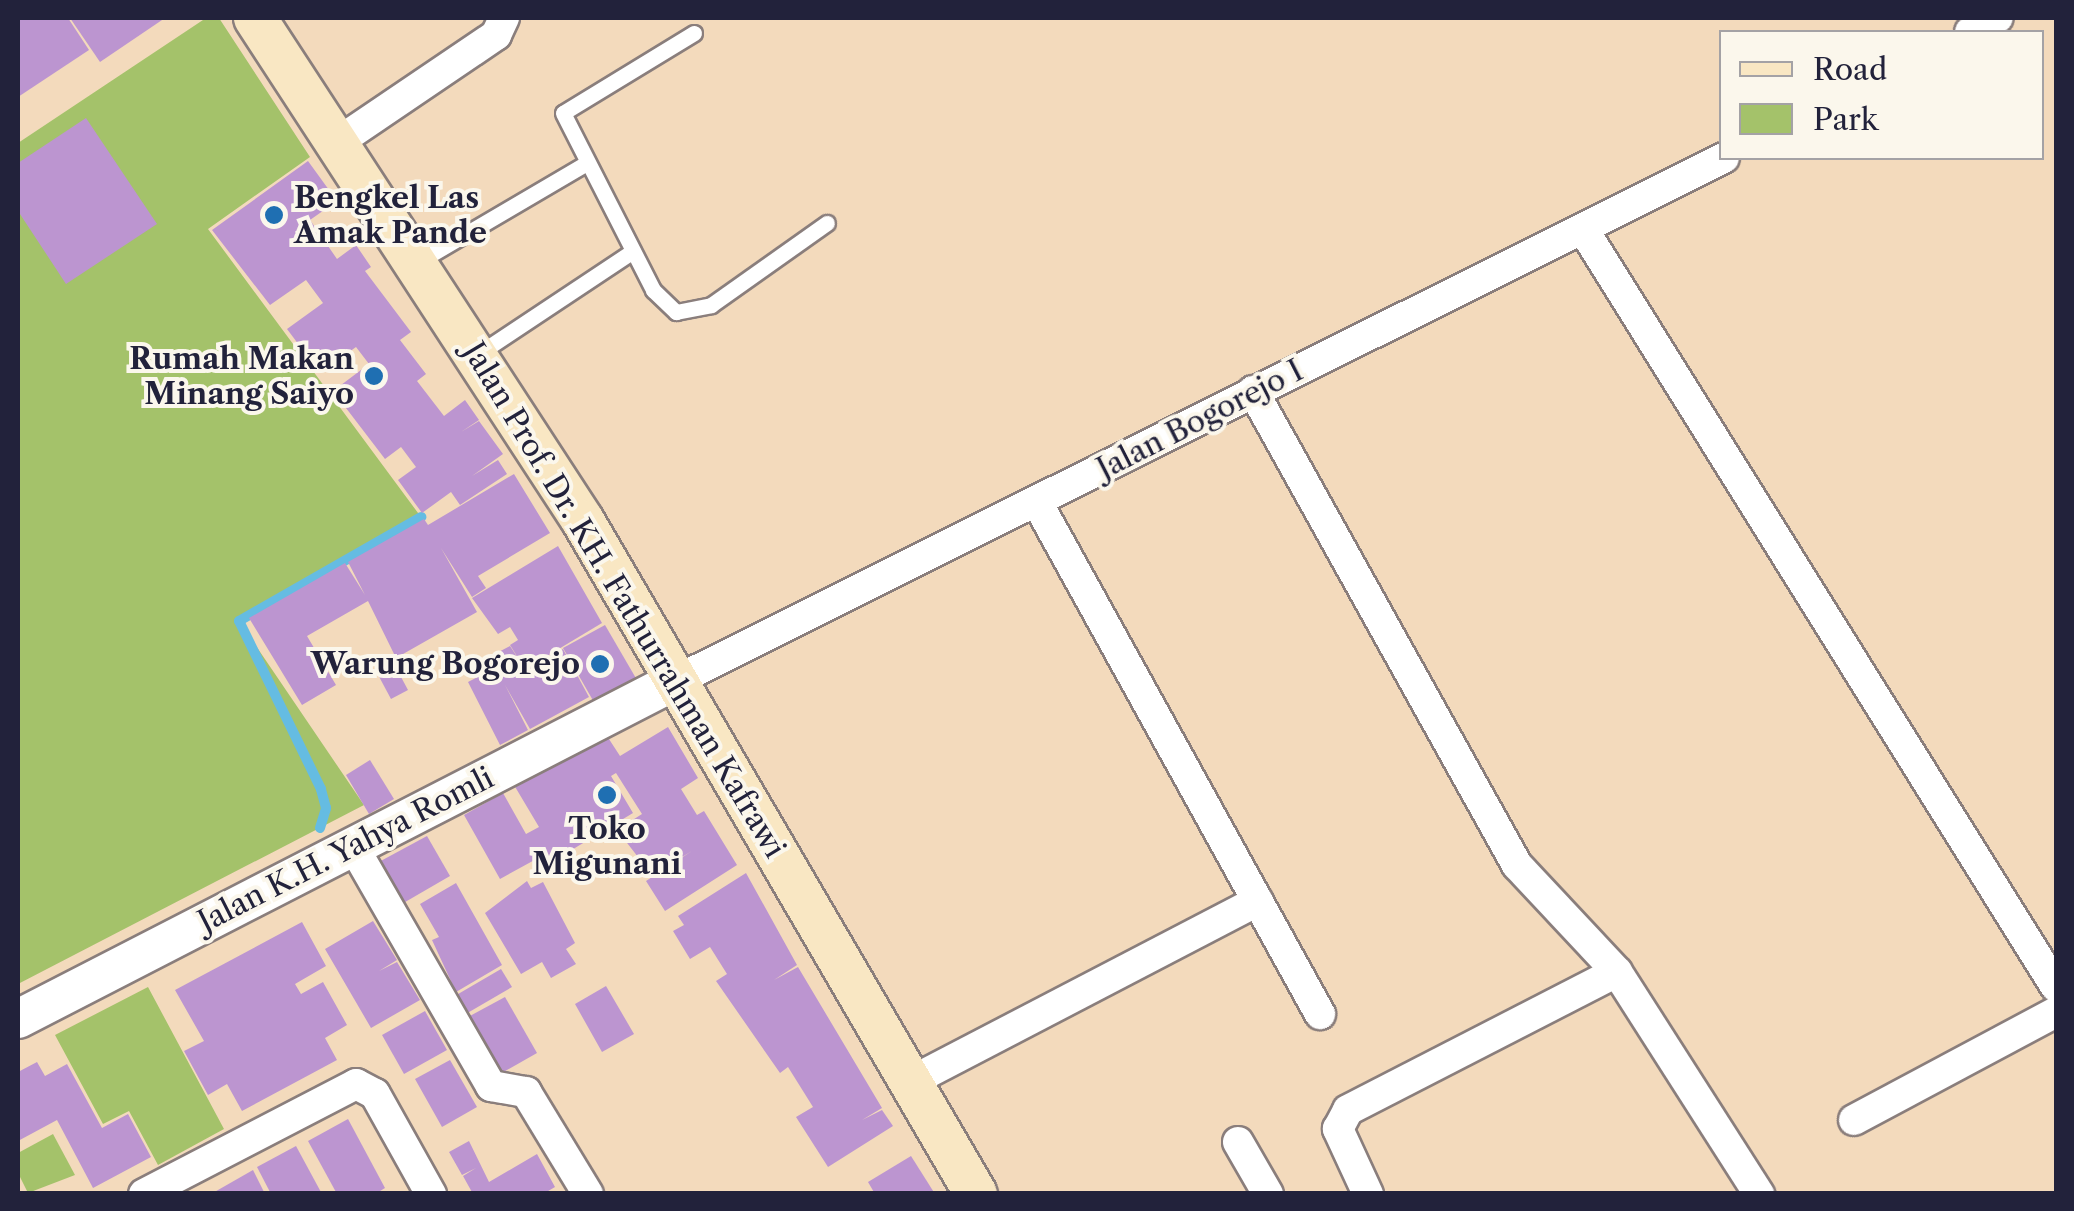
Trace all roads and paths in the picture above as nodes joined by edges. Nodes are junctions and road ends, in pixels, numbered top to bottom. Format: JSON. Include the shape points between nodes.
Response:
{"nodes":[{"id":1,"x":255,"y":18,"type":"edge"},
{"id":2,"x":504,"y":18,"type":"edge"},
{"id":3,"x":1998,"y":18,"type":"edge"},
{"id":4,"x":1974,"y":30,"type":"edge"},
{"id":5,"x":694,"y":33,"type":"dead end"},
{"id":6,"x":338,"y":142,"type":"junction"},
{"id":7,"x":1720,"y":160,"type":"edge"},
{"id":8,"x":587,"y":162,"type":"junction"},
{"id":9,"x":826,"y":224,"type":"dead end"},
{"id":10,"x":1583,"y":229,"type":"junction"},
{"id":11,"x":633,"y":252,"type":"junction"},
{"id":12,"x":417,"y":263,"type":"junction"},
{"id":13,"x":477,"y":355,"type":"junction"},
{"id":14,"x":1253,"y":391,"type":"junction"},
{"id":15,"x":1038,"y":504,"type":"junction"},
{"id":16,"x":675,"y":681,"type":"junction"},
{"id":17,"x":352,"y":846,"type":"junction"},
{"id":18,"x":1258,"y":901,"type":"junction"},
{"id":19,"x":1617,"y":972,"type":"junction"},
{"id":20,"x":2056,"y":986,"type":"edge"},
{"id":21,"x":2056,"y":1012,"type":"edge"},
{"id":22,"x":1320,"y":1014,"type":"dead end"},
{"id":23,"x":18,"y":1018,"type":"edge"},
{"id":24,"x":910,"y":1082,"type":"junction"},
{"id":25,"x":1854,"y":1120,"type":"dead end"},
{"id":26,"x":1238,"y":1142,"type":"dead end"},
{"id":27,"x":144,"y":1194,"type":"edge"},
{"id":28,"x":431,"y":1194,"type":"edge"},
{"id":29,"x":588,"y":1194,"type":"edge"},
{"id":30,"x":976,"y":1194,"type":"edge"},
{"id":31,"x":1268,"y":1194,"type":"edge"},
{"id":32,"x":1368,"y":1194,"type":"edge"},
{"id":33,"x":1759,"y":1194,"type":"edge"}],
"edges":[{"from":1,"to":6,"type":"main road","name":"Jalan Prof. Dr. KH. Fathurrahman Kafrawi"},
{"from":2,"to":6,"type":"street","via":[[496,35]]},
{"from":3,"to":4,"type":"street"},
{"from":5,"to":8,"type":"lane","via":[[564,110]]},
{"from":6,"to":12,"type":"main road","name":"Jalan Prof. Dr. KH. Fathurrahman Kafrawi"},
{"from":7,"to":10,"type":"street","name":"Jalan Bogorejo I"},
{"from":8,"to":11,"type":"lane"},
{"from":8,"to":12,"type":"lane"},
{"from":9,"to":11,"type":"lane","via":[[711,304],[685,312],[653,290]]},
{"from":10,"to":14,"type":"street","name":"Jalan Bogorejo I"},
{"from":10,"to":20,"type":"street"},
{"from":11,"to":13,"type":"lane"},
{"from":12,"to":13,"type":"main road","name":"Jalan Prof. Dr. KH. Fathurrahman Kafrawi"},
{"from":13,"to":16,"type":"main road","name":"Jalan Prof. Dr. KH. Fathurrahman Kafrawi"},
{"from":14,"to":15,"type":"street","name":"Jalan Bogorejo I"},
{"from":14,"to":19,"type":"street","via":[[1518,865]]},
{"from":15,"to":16,"type":"street","name":"Jalan Bogorejo I"},
{"from":15,"to":18,"type":"street"},
{"from":16,"to":17,"type":"street","name":"Jalan K.H. Yahya Romli"},
{"from":16,"to":24,"type":"main road","name":"Jalan Prof. Dr. KH. Fathurrahman Kafrawi"},
{"from":17,"to":23,"type":"street","name":"Jalan K.H. Yahya Romli"},
{"from":17,"to":29,"type":"street","via":[[490,1086],[526,1092]]},
{"from":18,"to":22,"type":"street"},
{"from":18,"to":24,"type":"street"},
{"from":19,"to":32,"type":"street","via":[[1348,1110],[1338,1129]]},
{"from":19,"to":33,"type":"street"},
{"from":21,"to":25,"type":"street"},
{"from":24,"to":30,"type":"main road","name":"Jalan Prof. Dr. KH. Fathurrahman Kafrawi"},
{"from":26,"to":31,"type":"street"},
{"from":27,"to":28,"type":"street","via":[[356,1084],[375,1094]]}]}
